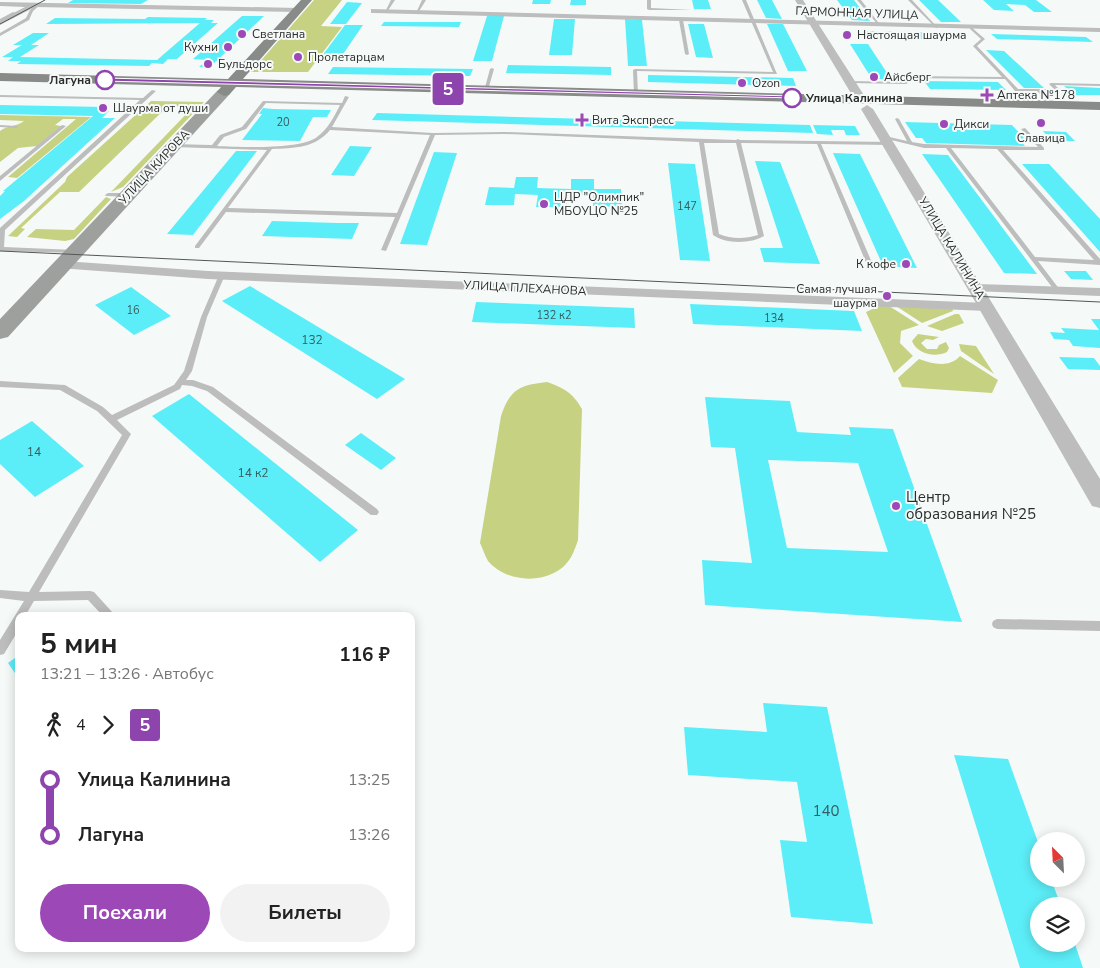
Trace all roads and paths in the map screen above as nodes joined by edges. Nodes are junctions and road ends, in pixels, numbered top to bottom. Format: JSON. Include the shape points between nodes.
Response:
{"nodes":[{"id":1,"x":307,"y":0,"type":"edge"},
{"id":2,"x":393,"y":0,"type":"edge"},
{"id":3,"x":424,"y":0,"type":"edge"},
{"id":4,"x":648,"y":0,"type":"edge"},
{"id":5,"x":744,"y":0,"type":"edge"},
{"id":6,"x":798,"y":0,"type":"edge"},
{"id":7,"x":859,"y":0,"type":"edge"},
{"id":8,"x":910,"y":0,"type":"edge"},
{"id":9,"x":0,"y":4,"type":"edge"},
{"id":10,"x":37,"y":4,"type":"edge"},
{"id":11,"x":684,"y":5,"type":"dead end"},
{"id":12,"x":298,"y":10,"type":"junction"},
{"id":13,"x":660,"y":10,"type":"junction"},
{"id":14,"x":685,"y":10,"type":"junction"},
{"id":15,"x":690,"y":10,"type":"dead end"},
{"id":16,"x":374,"y":11,"type":"dead end"},
{"id":17,"x":386,"y":11,"type":"junction"},
{"id":18,"x":417,"y":12,"type":"junction"},
{"id":19,"x":667,"y":19,"type":"junction"},
{"id":20,"x":681,"y":20,"type":"junction"},
{"id":21,"x":0,"y":21,"type":"edge"},
{"id":22,"x":753,"y":22,"type":"junction"},
{"id":23,"x":812,"y":24,"type":"junction"},
{"id":24,"x":880,"y":25,"type":"junction"},
{"id":25,"x":937,"y":27,"type":"junction"},
{"id":26,"x":971,"y":28,"type":"junction"},
{"id":27,"x":1100,"y":30,"type":"edge"},
{"id":28,"x":0,"y":35,"type":"edge"},
{"id":29,"x":686,"y":54,"type":"dead end"},
{"id":30,"x":492,"y":69,"type":"dead end"},
{"id":31,"x":0,"y":77,"type":"edge"},
{"id":32,"x":1006,"y":78,"type":"junction"},
{"id":33,"x":850,"y":82,"type":"junction"},
{"id":34,"x":1100,"y":84,"type":"edge"},
{"id":35,"x":0,"y":87,"type":"edge"},
{"id":36,"x":227,"y":88,"type":"junction"},
{"id":37,"x":486,"y":90,"type":"junction"},
{"id":38,"x":1038,"y":90,"type":"junction"},
{"id":39,"x":636,"y":94,"type":"junction"},
{"id":40,"x":149,"y":95,"type":"junction"},
{"id":41,"x":0,"y":96,"type":"edge"},
{"id":42,"x":345,"y":100,"type":"junction"},
{"id":43,"x":864,"y":104,"type":"junction"},
{"id":44,"x":1052,"y":105,"type":"junction"},
{"id":45,"x":1100,"y":106,"type":"edge"},
{"id":46,"x":1100,"y":115,"type":"edge"},
{"id":47,"x":897,"y":119,"type":"dead end"},
{"id":48,"x":0,"y":126,"type":"edge"},
{"id":49,"x":16,"y":126,"type":"dead end"},
{"id":50,"x":64,"y":126,"type":"dead end"},
{"id":51,"x":329,"y":128,"type":"junction"},
{"id":52,"x":1023,"y":129,"type":"dead end"},
{"id":53,"x":433,"y":134,"type":"junction"},
{"id":54,"x":738,"y":140,"type":"junction"},
{"id":55,"x":887,"y":140,"type":"junction"},
{"id":56,"x":701,"y":141,"type":"junction"},
{"id":57,"x":910,"y":143,"type":"junction"},
{"id":58,"x":819,"y":144,"type":"junction"},
{"id":59,"x":174,"y":145,"type":"junction"},
{"id":60,"x":214,"y":146,"type":"junction"},
{"id":61,"x":947,"y":146,"type":"junction"},
{"id":62,"x":271,"y":147,"type":"junction"},
{"id":63,"x":999,"y":148,"type":"junction"},
{"id":64,"x":0,"y":179,"type":"edge"},
{"id":65,"x":108,"y":195,"type":"dead end"},
{"id":66,"x":128,"y":195,"type":"junction"},
{"id":67,"x":224,"y":210,"type":"junction"},
{"id":68,"x":399,"y":215,"type":"junction"},
{"id":69,"x":1,"y":230,"type":"edge"},
{"id":70,"x":197,"y":247,"type":"dead end"},
{"id":71,"x":0,"y":249,"type":"edge"},
{"id":72,"x":384,"y":250,"type":"dead end"},
{"id":73,"x":69,"y":258,"type":"junction"},
{"id":74,"x":1034,"y":260,"type":"junction"},
{"id":75,"x":1100,"y":262,"type":"edge"},
{"id":76,"x":870,"y":266,"type":"dead end"},
{"id":77,"x":222,"y":275,"type":"junction"},
{"id":78,"x":976,"y":288,"type":"junction"},
{"id":79,"x":1057,"y":290,"type":"junction"},
{"id":80,"x":1100,"y":292,"type":"edge"},
{"id":81,"x":987,"y":307,"type":"junction"},
{"id":82,"x":0,"y":332,"type":"edge"},
{"id":83,"x":180,"y":382,"type":"junction"},
{"id":84,"x":0,"y":384,"type":"edge"},
{"id":85,"x":111,"y":418,"type":"junction"},
{"id":86,"x":1100,"y":498,"type":"edge"},
{"id":87,"x":374,"y":512,"type":"dead end"},
{"id":88,"x":0,"y":594,"type":"edge"},
{"id":89,"x":32,"y":597,"type":"junction"},
{"id":90,"x":23,"y":612,"type":"edge"},
{"id":91,"x":105,"y":612,"type":"edge"},
{"id":92,"x":997,"y":624,"type":"dead end"},
{"id":93,"x":15,"y":626,"type":"edge"},
{"id":94,"x":1100,"y":626,"type":"edge"},
{"id":95,"x":0,"y":650,"type":"edge"}],
"edges":[{"from":1,"to":12,"type":"main road","name":"УЛИЦА КИРОВА"},
{"from":2,"to":17,"type":"lane"},
{"from":3,"to":18,"type":"lane"},
{"from":4,"to":13,"type":"lane","via":[[649,9]]},
{"from":5,"to":22,"type":"lane"},
{"from":6,"to":23,"type":"street","name":"УЛИЦА КАЛИНИНА"},
{"from":7,"to":24,"type":"lane"},
{"from":8,"to":25,"type":"lane"},
{"from":9,"to":10,"type":"street"},
{"from":10,"to":12,"type":"street"},
{"from":10,"to":21,"type":"street"},
{"from":10,"to":28,"type":"lane","via":[[28,19]]},
{"from":11,"to":14,"type":"lane"},
{"from":12,"to":36,"type":"main road","name":"УЛИЦА КИРОВА"},
{"from":13,"to":14,"type":"lane"},
{"from":13,"to":19,"type":"lane"},
{"from":14,"to":15,"type":"lane"},
{"from":16,"to":17,"type":"street","name":"ГАРМОННАЯ УЛИЦА"},
{"from":17,"to":18,"type":"street","name":"ГАРМОННАЯ УЛИЦА"},
{"from":18,"to":19,"type":"street","name":"ГАРМОННАЯ УЛИЦА"},
{"from":19,"to":20,"type":"street","name":"ГАРМОННАЯ УЛИЦА"},
{"from":20,"to":22,"type":"street","name":"ГАРМОННАЯ УЛИЦА"},
{"from":20,"to":29,"type":"lane"},
{"from":22,"to":23,"type":"street","name":"ГАРМОННАЯ УЛИЦА"},
{"from":22,"to":39,"type":"lane","via":[[776,74],[635,70]]},
{"from":23,"to":24,"type":"street","name":"ГАРМОННАЯ УЛИЦА"},
{"from":23,"to":33,"type":"street","name":"УЛИЦА КАЛИНИНА"},
{"from":24,"to":25,"type":"street","name":"ГАРМОННАЯ УЛИЦА"},
{"from":25,"to":26,"type":"street","name":"ГАРМОННАЯ УЛИЦА"},
{"from":26,"to":27,"type":"street","name":"ГАРМОННАЯ УЛИЦА"},
{"from":26,"to":32,"type":"lane","via":[[983,38],[975,46]]},
{"from":30,"to":37,"type":"lane"},
{"from":31,"to":36,"type":"main road"},
{"from":32,"to":33,"type":"lane","via":[[902,77],[906,83]]},
{"from":32,"to":38,"type":"lane","via":[[1017,90]]},
{"from":33,"to":43,"type":"street","name":"УЛИЦА КАЛИНИНА"},
{"from":34,"to":38,"type":"lane","via":[[1051,84],[1058,91]]},
{"from":35,"to":40,"type":"main road"},
{"from":36,"to":37,"type":"main road"},
{"from":36,"to":40,"type":"main road"},
{"from":36,"to":42,"type":"main road"},
{"from":36,"to":59,"type":"main road","name":"УЛИЦА КИРОВА"},
{"from":37,"to":39,"type":"main road"},
{"from":38,"to":44,"type":"lane"},
{"from":39,"to":43,"type":"main road"},
{"from":40,"to":41,"type":"lane"},
{"from":40,"to":69,"type":"lane"},
{"from":42,"to":43,"type":"main road"},
{"from":42,"to":51,"type":"lane"},
{"from":42,"to":60,"type":"lane","via":[[264,102],[244,128],[222,136]]},
{"from":43,"to":44,"type":"main road"},
{"from":43,"to":46,"type":"main road"},
{"from":43,"to":55,"type":"street","name":"УЛИЦА КАЛИНИНА"},
{"from":44,"to":45,"type":"main road"},
{"from":47,"to":57,"type":"lane"},
{"from":48,"to":49,"type":"lane"},
{"from":50,"to":64,"type":"lane"},
{"from":51,"to":53,"type":"lane"},
{"from":51,"to":62,"type":"lane","via":[[314,142]]},
{"from":52,"to":63,"type":"lane","via":[[1042,149]]},
{"from":53,"to":56,"type":"lane","via":[[505,133]]},
{"from":53,"to":68,"type":"lane"},
{"from":54,"to":56,"type":"lane"},
{"from":54,"to":56,"type":"lane","via":[[761,236],[752,239],[716,235]]},
{"from":54,"to":58,"type":"lane"},
{"from":55,"to":57,"type":"lane"},
{"from":55,"to":58,"type":"lane"},
{"from":55,"to":78,"type":"street","name":"УЛИЦА КАЛИНИНА"},
{"from":57,"to":61,"type":"lane"},
{"from":58,"to":76,"type":"lane"},
{"from":59,"to":60,"type":"lane"},
{"from":59,"to":66,"type":"main road","name":"УЛИЦА КИРОВА"},
{"from":60,"to":62,"type":"lane"},
{"from":61,"to":63,"type":"lane"},
{"from":61,"to":74,"type":"lane"},
{"from":62,"to":67,"type":"lane"},
{"from":63,"to":75,"type":"lane"},
{"from":65,"to":66,"type":"lane"},
{"from":66,"to":73,"type":"main road","name":"УЛИЦА КИРОВА"},
{"from":67,"to":68,"type":"lane"},
{"from":67,"to":70,"type":"lane"},
{"from":68,"to":72,"type":"lane"},
{"from":69,"to":71,"type":"lane"},
{"from":71,"to":73,"type":"lane"},
{"from":73,"to":77,"type":"street","name":"УЛИЦА ПЛЕХАНОВА"},
{"from":73,"to":82,"type":"main road","name":"УЛИЦА КИРОВА"},
{"from":74,"to":75,"type":"lane"},
{"from":74,"to":79,"type":"lane"},
{"from":77,"to":81,"type":"street","name":"УЛИЦА ПЛЕХАНОВА"},
{"from":77,"to":83,"type":"lane","via":[[204,318],[188,371]]},
{"from":78,"to":79,"type":"street"},
{"from":78,"to":81,"type":"street","name":"УЛИЦА КАЛИНИНА"},
{"from":79,"to":80,"type":"street"},
{"from":81,"to":86,"type":"street","name":"УЛИЦА КАЛИНИНА"},
{"from":83,"to":85,"type":"lane","via":[[176,387]]},
{"from":83,"to":87,"type":"lane","via":[[210,388]]},
{"from":84,"to":85,"type":"lane","via":[[62,387]]},
{"from":85,"to":89,"type":"lane","via":[[127,434]]},
{"from":88,"to":89,"type":"lane"},
{"from":89,"to":90,"type":"lane"},
{"from":89,"to":91,"type":"lane","via":[[90,595]]},
{"from":92,"to":94,"type":"lane"},
{"from":93,"to":95,"type":"lane"}]}
